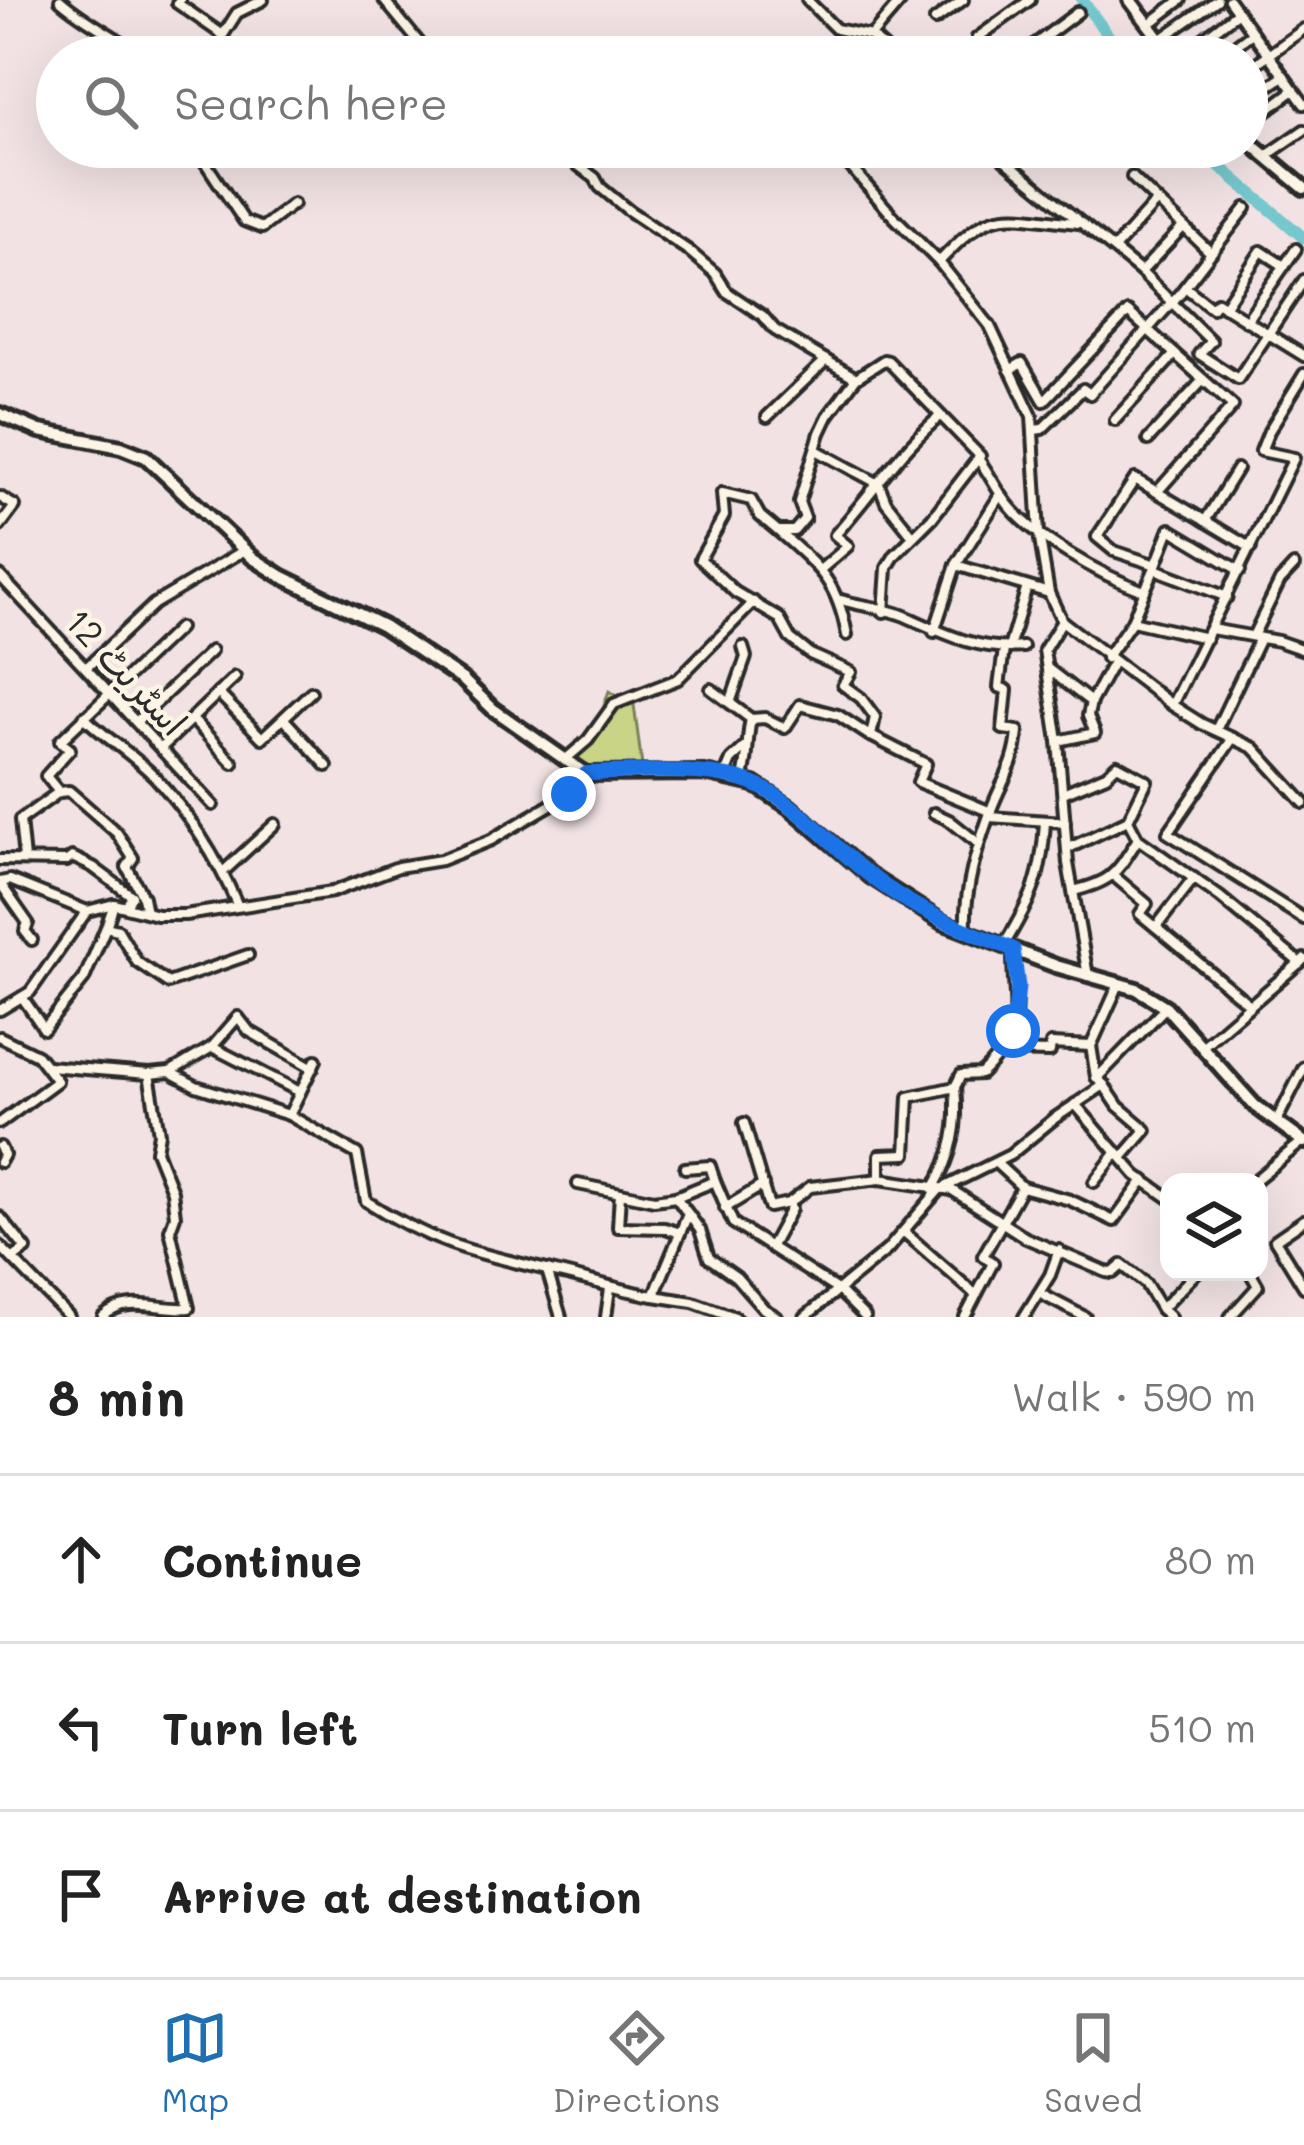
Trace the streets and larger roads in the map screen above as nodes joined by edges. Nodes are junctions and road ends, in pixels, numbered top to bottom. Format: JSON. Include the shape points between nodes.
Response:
{"nodes":[{"id":1,"x":60,"y":0,"type":"edge"},
{"id":2,"x":180,"y":0,"type":"edge"},
{"id":3,"x":263,"y":0,"type":"edge"},
{"id":4,"x":384,"y":0,"type":"edge"},
{"id":5,"x":808,"y":0,"type":"edge"},
{"id":6,"x":902,"y":0,"type":"edge"},
{"id":7,"x":963,"y":0,"type":"edge"},
{"id":8,"x":1030,"y":0,"type":"edge"},
{"id":9,"x":1130,"y":0,"type":"edge"},
{"id":10,"x":1181,"y":0,"type":"edge"},
{"id":11,"x":1216,"y":0,"type":"edge"},
{"id":12,"x":1229,"y":0,"type":"edge"},
{"id":13,"x":1078,"y":12,"type":"dead end"},
{"id":14,"x":1238,"y":12,"type":"junction"},
{"id":15,"x":935,"y":20,"type":"dead end"},
{"id":16,"x":1148,"y":25,"type":"junction"},
{"id":17,"x":1304,"y":29,"type":"edge"},
{"id":18,"x":1252,"y":32,"type":"junction"},
{"id":19,"x":115,"y":36,"type":"edge"},
{"id":20,"x":412,"y":36,"type":"edge"},
{"id":21,"x":871,"y":36,"type":"joint"},
{"id":22,"x":980,"y":36,"type":"edge"},
{"id":23,"x":1046,"y":36,"type":"edge"},
{"id":24,"x":1157,"y":36,"type":"edge"},
{"id":25,"x":1166,"y":36,"type":"edge"},
{"id":26,"x":1205,"y":36,"type":"edge"},
{"id":27,"x":1247,"y":36,"type":"edge"},
{"id":28,"x":1255,"y":36,"type":"edge"},
{"id":29,"x":1268,"y":55,"type":"joint"},
{"id":30,"x":1284,"y":76,"type":"junction"},
{"id":31,"x":1268,"y":86,"type":"edge"},
{"id":32,"x":1294,"y":90,"type":"junction"},
{"id":33,"x":1303,"y":102,"type":"edge"},
{"id":34,"x":1268,"y":109,"type":"edge"},
{"id":35,"x":1304,"y":130,"type":"edge"},
{"id":36,"x":1268,"y":155,"type":"edge"},
{"id":37,"x":1268,"y":158,"type":"edge"},
{"id":38,"x":209,"y":168,"type":"edge"},
{"id":39,"x":579,"y":168,"type":"edge"},
{"id":40,"x":852,"y":168,"type":"edge"},
{"id":41,"x":1017,"y":168,"type":"edge"},
{"id":42,"x":1132,"y":177,"type":"dead end"},
{"id":43,"x":1304,"y":188,"type":"edge"},
{"id":44,"x":1157,"y":201,"type":"junction"},
{"id":45,"x":293,"y":204,"type":"dead end"},
{"id":46,"x":1246,"y":208,"type":"dead end"},
{"id":47,"x":1086,"y":224,"type":"junction"},
{"id":48,"x":1183,"y":227,"type":"junction"},
{"id":49,"x":1114,"y":249,"type":"junction"},
{"id":50,"x":1296,"y":249,"type":"dead end"},
{"id":51,"x":1211,"y":253,"type":"junction"},
{"id":52,"x":939,"y":262,"type":"junction"},
{"id":53,"x":1284,"y":266,"type":"junction"},
{"id":54,"x":1141,"y":272,"type":"junction"},
{"id":55,"x":1304,"y":280,"type":"edge"},
{"id":56,"x":1185,"y":287,"type":"junction"},
{"id":57,"x":1171,"y":303,"type":"junction"},
{"id":58,"x":1224,"y":307,"type":"junction"},
{"id":59,"x":1246,"y":321,"type":"junction"},
{"id":60,"x":1147,"y":329,"type":"junction"},
{"id":61,"x":1269,"y":335,"type":"junction"},
{"id":62,"x":1174,"y":355,"type":"junction"},
{"id":63,"x":1304,"y":356,"type":"edge"},
{"id":64,"x":826,"y":360,"type":"junction"},
{"id":65,"x":1010,"y":370,"type":"junction"},
{"id":66,"x":1304,"y":374,"type":"edge"},
{"id":67,"x":856,"y":378,"type":"junction"},
{"id":68,"x":1203,"y":380,"type":"junction"},
{"id":69,"x":0,"y":414,"type":"edge"},
{"id":70,"x":767,"y":417,"type":"dead end"},
{"id":71,"x":939,"y":417,"type":"junction"},
{"id":72,"x":1115,"y":421,"type":"dead end"},
{"id":73,"x":1034,"y":430,"type":"junction"},
{"id":74,"x":1148,"y":440,"type":"dead end"},
{"id":75,"x":816,"y":450,"type":"junction"},
{"id":76,"x":979,"y":460,"type":"junction"},
{"id":77,"x":1237,"y":469,"type":"dead end"},
{"id":78,"x":879,"y":484,"type":"junction"},
{"id":79,"x":1156,"y":492,"type":"junction"},
{"id":80,"x":1000,"y":495,"type":"junction"},
{"id":81,"x":0,"y":497,"type":"edge"},
{"id":82,"x":1204,"y":521,"type":"junction"},
{"id":83,"x":0,"y":526,"type":"edge"},
{"id":84,"x":778,"y":531,"type":"junction"},
{"id":85,"x":1039,"y":534,"type":"junction"},
{"id":86,"x":914,"y":536,"type":"junction"},
{"id":87,"x":1252,"y":548,"type":"junction"},
{"id":88,"x":243,"y":550,"type":"junction"},
{"id":89,"x":956,"y":565,"type":"junction"},
{"id":90,"x":1294,"y":566,"type":"dead end"},
{"id":91,"x":1156,"y":567,"type":"junction"},
{"id":92,"x":820,"y":570,"type":"junction"},
{"id":93,"x":1240,"y":571,"type":"junction"},
{"id":94,"x":0,"y":576,"type":"edge"},
{"id":95,"x":1027,"y":587,"type":"junction"},
{"id":96,"x":1144,"y":591,"type":"junction"},
{"id":97,"x":1049,"y":593,"type":"junction"},
{"id":98,"x":1227,"y":597,"type":"junction"},
{"id":99,"x":841,"y":600,"type":"junction"},
{"id":100,"x":754,"y":602,"type":"junction"},
{"id":101,"x":884,"y":612,"type":"junction"},
{"id":102,"x":1062,"y":621,"type":"junction"},
{"id":103,"x":1132,"y":621,"type":"junction"},
{"id":104,"x":179,"y":628,"type":"dead end"},
{"id":105,"x":934,"y":632,"type":"junction"},
{"id":106,"x":1208,"y":634,"type":"junction"},
{"id":107,"x":847,"y":635,"type":"dead end"},
{"id":108,"x":1256,"y":638,"type":"junction"},
{"id":109,"x":743,"y":647,"type":"dead end"},
{"id":110,"x":1023,"y":647,"type":"dead end"},
{"id":111,"x":1006,"y":648,"type":"junction"},
{"id":112,"x":211,"y":650,"type":"dead end"},
{"id":113,"x":1304,"y":650,"type":"edge"},
{"id":114,"x":1110,"y":660,"type":"junction"},
{"id":115,"x":86,"y":668,"type":"junction"},
{"id":116,"x":1046,"y":668,"type":"junction"},
{"id":117,"x":235,"y":677,"type":"dead end"},
{"id":118,"x":711,"y":689,"type":"dead end"},
{"id":119,"x":311,"y":692,"type":"dead end"},
{"id":120,"x":109,"y":693,"type":"junction"},
{"id":121,"x":218,"y":693,"type":"junction"},
{"id":122,"x":1091,"y":702,"type":"junction"},
{"id":123,"x":730,"y":703,"type":"junction"},
{"id":124,"x":1172,"y":705,"type":"junction"},
{"id":125,"x":84,"y":717,"type":"junction"},
{"id":126,"x":192,"y":719,"type":"junction"},
{"id":127,"x":284,"y":719,"type":"junction"},
{"id":128,"x":752,"y":719,"type":"junction"},
{"id":129,"x":136,"y":722,"type":"junction"},
{"id":130,"x":1216,"y":730,"type":"junction"},
{"id":131,"x":871,"y":736,"type":"junction"},
{"id":132,"x":1232,"y":738,"type":"junction"},
{"id":133,"x":1058,"y":741,"type":"junction"},
{"id":134,"x":745,"y":747,"type":"junction"},
{"id":135,"x":161,"y":748,"type":"junction"},
{"id":136,"x":566,"y":760,"type":"junction"},
{"id":137,"x":233,"y":763,"type":"dead end"},
{"id":138,"x":327,"y":766,"type":"dead end"},
{"id":139,"x":586,"y":774,"type":"junction"},
{"id":140,"x":724,"y":776,"type":"junction"},
{"id":141,"x":742,"y":781,"type":"junction"},
{"id":142,"x":1304,"y":782,"type":"edge"},
{"id":143,"x":59,"y":792,"type":"junction"},
{"id":144,"x":1294,"y":792,"type":"junction"},
{"id":145,"x":1063,"y":793,"type":"junction"},
{"id":146,"x":1304,"y":803,"type":"edge"},
{"id":147,"x":213,"y":805,"type":"dead end"},
{"id":148,"x":934,"y":813,"type":"dead end"},
{"id":149,"x":990,"y":815,"type":"junction"},
{"id":150,"x":1128,"y":820,"type":"junction"},
{"id":151,"x":1045,"y":821,"type":"junction"},
{"id":152,"x":1065,"y":822,"type":"junction"},
{"id":153,"x":275,"y":824,"type":"dead end"},
{"id":154,"x":1138,"y":839,"type":"junction"},
{"id":155,"x":978,"y":843,"type":"junction"},
{"id":156,"x":1069,"y":848,"type":"junction"},
{"id":157,"x":24,"y":859,"type":"junction"},
{"id":158,"x":0,"y":860,"type":"edge"},
{"id":159,"x":223,"y":872,"type":"junction"},
{"id":160,"x":1114,"y":876,"type":"junction"},
{"id":161,"x":1195,"y":878,"type":"junction"},
{"id":162,"x":0,"y":882,"type":"edge"},
{"id":163,"x":1073,"y":891,"type":"junction"},
{"id":164,"x":114,"y":904,"type":"junction"},
{"id":165,"x":237,"y":904,"type":"junction"},
{"id":166,"x":126,"y":906,"type":"junction"},
{"id":167,"x":87,"y":911,"type":"junction"},
{"id":168,"x":146,"y":912,"type":"junction"},
{"id":169,"x":1304,"y":919,"type":"edge"},
{"id":170,"x":106,"y":927,"type":"junction"},
{"id":171,"x":1156,"y":927,"type":"junction"},
{"id":172,"x":966,"y":929,"type":"junction"},
{"id":173,"x":32,"y":940,"type":"dead end"},
{"id":174,"x":1009,"y":947,"type":"junction"},
{"id":175,"x":248,"y":955,"type":"dead end"},
{"id":176,"x":1302,"y":961,"type":"edge"},
{"id":177,"x":1088,"y":976,"type":"junction"},
{"id":178,"x":1120,"y":983,"type":"junction"},
{"id":179,"x":22,"y":998,"type":"junction"},
{"id":180,"x":1250,"y":1005,"type":"junction"},
{"id":181,"x":1166,"y":1007,"type":"junction"},
{"id":182,"x":0,"y":1010,"type":"edge"},
{"id":183,"x":0,"y":1037,"type":"edge"},
{"id":184,"x":1091,"y":1046,"type":"junction"},
{"id":185,"x":1203,"y":1046,"type":"junction"},
{"id":186,"x":212,"y":1047,"type":"junction"},
{"id":187,"x":1005,"y":1051,"type":"junction"},
{"id":188,"x":48,"y":1066,"type":"junction"},
{"id":189,"x":1304,"y":1067,"type":"edge"},
{"id":190,"x":170,"y":1072,"type":"junction"},
{"id":191,"x":149,"y":1074,"type":"junction"},
{"id":192,"x":1100,"y":1081,"type":"junction"},
{"id":193,"x":955,"y":1087,"type":"junction"},
{"id":194,"x":300,"y":1092,"type":"junction"},
{"id":195,"x":1075,"y":1104,"type":"junction"},
{"id":196,"x":289,"y":1115,"type":"junction"},
{"id":197,"x":1277,"y":1120,"type":"junction"},
{"id":198,"x":0,"y":1123,"type":"edge"},
{"id":199,"x":744,"y":1123,"type":"dead end"},
{"id":200,"x":1304,"y":1141,"type":"edge"},
{"id":201,"x":0,"y":1147,"type":"edge"},
{"id":202,"x":1119,"y":1155,"type":"junction"},
{"id":203,"x":0,"y":1162,"type":"edge"},
{"id":204,"x":996,"y":1163,"type":"junction"},
{"id":205,"x":685,"y":1168,"type":"dead end"},
{"id":206,"x":1264,"y":1173,"type":"edge"},
{"id":207,"x":880,"y":1180,"type":"junction"},
{"id":208,"x":1144,"y":1180,"type":"junction"},
{"id":209,"x":715,"y":1181,"type":"junction"},
{"id":210,"x":1094,"y":1182,"type":"dead end"},
{"id":211,"x":578,"y":1184,"type":"dead end"},
{"id":212,"x":763,"y":1185,"type":"junction"},
{"id":213,"x":1022,"y":1187,"type":"junction"},
{"id":214,"x":936,"y":1190,"type":"junction"},
{"id":215,"x":1160,"y":1192,"type":"edge"},
{"id":216,"x":620,"y":1193,"type":"junction"},
{"id":217,"x":676,"y":1197,"type":"junction"},
{"id":218,"x":789,"y":1203,"type":"junction"},
{"id":219,"x":725,"y":1208,"type":"junction"},
{"id":220,"x":688,"y":1214,"type":"junction"},
{"id":221,"x":0,"y":1216,"type":"edge"},
{"id":222,"x":1304,"y":1220,"type":"edge"},
{"id":223,"x":1001,"y":1222,"type":"junction"},
{"id":224,"x":904,"y":1232,"type":"junction"},
{"id":225,"x":680,"y":1233,"type":"junction"},
{"id":226,"x":0,"y":1246,"type":"edge"},
{"id":227,"x":771,"y":1246,"type":"junction"},
{"id":228,"x":1059,"y":1250,"type":"junction"},
{"id":229,"x":13,"y":1258,"type":"junction"},
{"id":230,"x":547,"y":1270,"type":"junction"},
{"id":231,"x":1191,"y":1281,"type":"edge"},
{"id":232,"x":1255,"y":1281,"type":"edge"},
{"id":233,"x":1304,"y":1287,"type":"edge"},
{"id":234,"x":610,"y":1288,"type":"junction"},
{"id":235,"x":839,"y":1291,"type":"junction"},
{"id":236,"x":1040,"y":1293,"type":"junction"},
{"id":237,"x":976,"y":1295,"type":"junction"},
{"id":238,"x":655,"y":1296,"type":"junction"},
{"id":239,"x":1166,"y":1315,"type":"edge"},
{"id":240,"x":69,"y":1317,"type":"edge"},
{"id":241,"x":104,"y":1317,"type":"edge"},
{"id":242,"x":561,"y":1317,"type":"edge"},
{"id":243,"x":606,"y":1317,"type":"edge"},
{"id":244,"x":735,"y":1317,"type":"edge"},
{"id":245,"x":778,"y":1317,"type":"edge"},
{"id":246,"x":805,"y":1317,"type":"edge"},
{"id":247,"x":866,"y":1317,"type":"edge"},
{"id":248,"x":965,"y":1317,"type":"edge"},
{"id":249,"x":1024,"y":1317,"type":"edge"},
{"id":250,"x":1085,"y":1317,"type":"edge"},
{"id":251,"x":1230,"y":1317,"type":"edge"}],
"edges":[{"from":1,"to":19,"type":"street"},
{"from":2,"to":3,"type":"street","via":[[223,35],[237,13]]},
{"from":4,"to":20,"type":"street"},
{"from":5,"to":21,"type":"street","via":[[836,28]]},
{"from":6,"to":21,"type":"street"},
{"from":7,"to":15,"type":"street"},
{"from":8,"to":22,"type":"street"},
{"from":9,"to":16,"type":"street"},
{"from":10,"to":16,"type":"street"},
{"from":11,"to":25,"type":"street"},
{"from":12,"to":14,"type":"street"},
{"from":13,"to":23,"type":"street"},
{"from":14,"to":18,"type":"street"},
{"from":14,"to":26,"type":"street"},
{"from":16,"to":24,"type":"street"},
{"from":17,"to":29,"type":"street"},
{"from":18,"to":27,"type":"street"},
{"from":18,"to":28,"type":"street"},
{"from":29,"to":30,"type":"street"},
{"from":30,"to":31,"type":"street"},
{"from":30,"to":32,"type":"street"},
{"from":32,"to":33,"type":"street"},
{"from":32,"to":34,"type":"street"},
{"from":35,"to":36,"type":"street"},
{"from":37,"to":43,"type":"street"},
{"from":38,"to":45,"type":"street","via":[[244,221],[262,228]]},
{"from":39,"to":64,"type":"street","via":[[693,254],[775,330]]},
{"from":40,"to":52,"type":"street"},
{"from":41,"to":47,"type":"street"},
{"from":42,"to":44,"type":"street"},
{"from":44,"to":48,"type":"street"},
{"from":44,"to":49,"type":"street"},
{"from":46,"to":51,"type":"street"},
{"from":47,"to":49,"type":"street"},
{"from":47,"to":52,"type":"street","via":[[1016,213],[985,220]]},
{"from":48,"to":51,"type":"street"},
{"from":48,"to":54,"type":"street"},
{"from":49,"to":54,"type":"street"},
{"from":50,"to":53,"type":"street"},
{"from":51,"to":56,"type":"street"},
{"from":52,"to":65,"type":"street","via":[[990,326]]},
{"from":53,"to":58,"type":"street","via":[[1262,250]]},
{"from":53,"to":59,"type":"street"},
{"from":54,"to":57,"type":"street"},
{"from":55,"to":61,"type":"street"},
{"from":56,"to":57,"type":"street"},
{"from":56,"to":58,"type":"street","via":[[1212,308]]},
{"from":57,"to":60,"type":"street"},
{"from":57,"to":61,"type":"street","via":[[1211,341],[1199,354],[1238,379]]},
{"from":58,"to":59,"type":"street"},
{"from":59,"to":61,"type":"street"},
{"from":60,"to":62,"type":"street"},
{"from":60,"to":65,"type":"street","via":[[1128,312],[1044,401],[1022,363]]},
{"from":60,"to":73,"type":"street","via":[[1090,394],[1083,389]]},
{"from":61,"to":63,"type":"street"},
{"from":62,"to":68,"type":"street"},
{"from":62,"to":72,"type":"street"},
{"from":64,"to":67,"type":"street"},
{"from":64,"to":70,"type":"street"},
{"from":65,"to":73,"type":"street"},
{"from":66,"to":87,"type":"street","via":[[1261,451],[1294,458]]},
{"from":67,"to":71,"type":"street","via":[[884,360]]},
{"from":67,"to":75,"type":"street","via":[[828,416]]},
{"from":68,"to":74,"type":"street"},
{"from":68,"to":79,"type":"street","via":[[1233,406]]},
{"from":69,"to":88,"type":"street","via":[[146,457]]},
{"from":71,"to":76,"type":"street"},
{"from":71,"to":78,"type":"street","via":[[904,447]]},
{"from":73,"to":85,"type":"street"},
{"from":75,"to":78,"type":"street"},
{"from":75,"to":84,"type":"street","via":[[799,502],[805,518],[794,531]]},
{"from":76,"to":80,"type":"street"},
{"from":76,"to":86,"type":"street"},
{"from":77,"to":82,"type":"street"},
{"from":78,"to":86,"type":"street"},
{"from":78,"to":92,"type":"street","via":[[835,535],[848,546]]},
{"from":79,"to":82,"type":"street"},
{"from":79,"to":91,"type":"street","via":[[1135,479],[1096,537]]},
{"from":80,"to":85,"type":"street"},
{"from":80,"to":89,"type":"street"},
{"from":81,"to":83,"type":"street","via":[[15,506]]},
{"from":82,"to":87,"type":"street"},
{"from":84,"to":92,"type":"street"},
{"from":84,"to":100,"type":"street","via":[[751,500],[722,493],[724,516],[700,559]]},
{"from":85,"to":96,"type":"street"},
{"from":85,"to":97,"type":"street"},
{"from":86,"to":101,"type":"street","via":[[887,568]]},
{"from":87,"to":93,"type":"street"},
{"from":88,"to":115,"type":"street","via":[[154,604]]},
{"from":88,"to":136,"type":"street","via":[[382,626]]},
{"from":89,"to":95,"type":"street"},
{"from":89,"to":105,"type":"street"},
{"from":90,"to":108,"type":"street"},
{"from":91,"to":93,"type":"street","via":[[1170,529]]},
{"from":91,"to":96,"type":"street"},
{"from":91,"to":98,"type":"street"},
{"from":92,"to":99,"type":"street"},
{"from":93,"to":98,"type":"street"},
{"from":94,"to":115,"type":"street","name":"اسٹریٹ 12"},
{"from":95,"to":97,"type":"street"},
{"from":95,"to":111,"type":"street"},
{"from":96,"to":103,"type":"street"},
{"from":97,"to":102,"type":"street"},
{"from":98,"to":106,"type":"street"},
{"from":99,"to":101,"type":"street"},
{"from":99,"to":107,"type":"street"},
{"from":100,"to":131,"type":"street","via":[[810,654],[851,672],[843,685],[875,717]]},
{"from":100,"to":136,"type":"street","via":[[679,679],[614,704]]},
{"from":101,"to":105,"type":"street"},
{"from":102,"to":114,"type":"street"},
{"from":102,"to":116,"type":"street","via":[[1043,650]]},
{"from":103,"to":106,"type":"street"},
{"from":103,"to":114,"type":"street"},
{"from":104,"to":120,"type":"street"},
{"from":105,"to":111,"type":"street"},
{"from":106,"to":108,"type":"street"},
{"from":106,"to":124,"type":"street"},
{"from":108,"to":113,"type":"street"},
{"from":108,"to":130,"type":"street"},
{"from":109,"to":123,"type":"street"},
{"from":110,"to":111,"type":"street"},
{"from":111,"to":149,"type":"street","via":[[999,687],[1007,690],[1004,729],[1018,731],[1016,757]]},
{"from":112,"to":129,"type":"street"},
{"from":114,"to":122,"type":"street"},
{"from":114,"to":124,"type":"street"},
{"from":115,"to":120,"type":"street","name":"اسٹریٹ 12"},
{"from":116,"to":122,"type":"street"},
{"from":116,"to":133,"type":"street"},
{"from":117,"to":121,"type":"street"},
{"from":118,"to":123,"type":"street"},
{"from":119,"to":127,"type":"street"},
{"from":120,"to":125,"type":"street"},
{"from":120,"to":129,"type":"street","name":"اسٹریٹ 12"},
{"from":121,"to":126,"type":"street"},
{"from":121,"to":127,"type":"street","via":[[259,737]]},
{"from":122,"to":133,"type":"street","via":[[1095,733]]},
{"from":123,"to":128,"type":"street"},
{"from":124,"to":130,"type":"street"},
{"from":125,"to":143,"type":"street","via":[[60,741],[70,748],[46,776]]},
{"from":125,"to":159,"type":"street","via":[[158,780]]},
{"from":126,"to":135,"type":"street"},
{"from":126,"to":137,"type":"street"},
{"from":127,"to":138,"type":"street"},
{"from":128,"to":131,"type":"street","via":[[784,728],[800,704]]},
{"from":128,"to":134,"type":"street"},
{"from":129,"to":135,"type":"street","name":"اسٹریٹ 12"},
{"from":130,"to":132,"type":"street"},
{"from":131,"to":149,"type":"street","via":[[926,764],[918,782]]},
{"from":132,"to":144,"type":"street","via":[[1254,748]]},
{"from":132,"to":169,"type":"street","via":[[1168,833]]},
{"from":133,"to":145,"type":"street"},
{"from":134,"to":140,"type":"street"},
{"from":134,"to":141,"type":"street"},
{"from":135,"to":147,"type":"street","name":"اسٹریٹ 12"},
{"from":136,"to":139,"type":"street"},
{"from":139,"to":140,"type":"street"},
{"from":139,"to":165,"type":"street","via":[[547,808],[441,860],[332,892]]},
{"from":140,"to":141,"type":"street"},
{"from":141,"to":172,"type":"street","via":[[791,808],[910,903]]},
{"from":142,"to":144,"type":"street"},
{"from":143,"to":157,"type":"street","via":[[20,820]]},
{"from":143,"to":168,"type":"street","via":[[69,791],[117,833],[133,858],[127,867]]},
{"from":144,"to":146,"type":"street"},
{"from":145,"to":150,"type":"street","via":[[1117,765],[1147,781]]},
{"from":145,"to":152,"type":"street"},
{"from":148,"to":155,"type":"street"},
{"from":149,"to":151,"type":"street"},
{"from":149,"to":155,"type":"street"},
{"from":150,"to":154,"type":"street"},
{"from":150,"to":156,"type":"street"},
{"from":151,"to":152,"type":"street"},
{"from":151,"to":174,"type":"street","via":[[1034,895]]},
{"from":152,"to":156,"type":"street"},
{"from":153,"to":159,"type":"street"},
{"from":154,"to":160,"type":"street"},
{"from":154,"to":161,"type":"street"},
{"from":155,"to":172,"type":"street"},
{"from":156,"to":163,"type":"street"},
{"from":157,"to":158,"type":"street"},
{"from":157,"to":166,"type":"street","via":[[72,857],[132,896]]},
{"from":159,"to":165,"type":"street"},
{"from":160,"to":163,"type":"street"},
{"from":160,"to":171,"type":"street","via":[[1148,904],[1140,914]]},
{"from":161,"to":171,"type":"street"},
{"from":161,"to":176,"type":"street"},
{"from":162,"to":167,"type":"street"},
{"from":162,"to":173,"type":"street"},
{"from":163,"to":177,"type":"street"},
{"from":164,"to":166,"type":"street"},
{"from":164,"to":167,"type":"street"},
{"from":164,"to":170,"type":"street"},
{"from":165,"to":168,"type":"street","via":[[185,915]]},
{"from":166,"to":168,"type":"street"},
{"from":167,"to":179,"type":"street"},
{"from":170,"to":175,"type":"street","via":[[168,983]]},
{"from":170,"to":179,"type":"street","via":[[84,979],[44,1029]]},
{"from":171,"to":180,"type":"street"},
{"from":172,"to":174,"type":"street"},
{"from":174,"to":177,"type":"street"},
{"from":174,"to":187,"type":"street","via":[[1017,1006]]},
{"from":176,"to":180,"type":"street"},
{"from":177,"to":178,"type":"street"},
{"from":178,"to":181,"type":"street"},
{"from":178,"to":184,"type":"street"},
{"from":179,"to":182,"type":"street"},
{"from":180,"to":185,"type":"street"},
{"from":181,"to":185,"type":"street"},
{"from":181,"to":192,"type":"street"},
{"from":183,"to":188,"type":"street"},
{"from":184,"to":187,"type":"street"},
{"from":184,"to":192,"type":"street"},
{"from":185,"to":197,"type":"street"},
{"from":186,"to":190,"type":"street"},
{"from":186,"to":194,"type":"street"},
{"from":186,"to":194,"type":"street","via":[[238,1017],[249,1031],[315,1064]]},
{"from":187,"to":193,"type":"street","via":[[981,1075],[961,1075]]},
{"from":188,"to":191,"type":"street"},
{"from":188,"to":198,"type":"street","via":[[54,1085]]},
{"from":189,"to":197,"type":"street"},
{"from":190,"to":191,"type":"street"},
{"from":190,"to":196,"type":"street"},
{"from":191,"to":241,"type":"street","via":[[156,1151],[172,1191],[170,1230],[189,1308],[146,1303]]},
{"from":192,"to":195,"type":"street"},
{"from":192,"to":202,"type":"street","via":[[1146,1130]]},
{"from":193,"to":207,"type":"street","via":[[909,1097],[906,1154],[880,1155]]},
{"from":193,"to":214,"type":"street","via":[[958,1124]]},
{"from":194,"to":196,"type":"street"},
{"from":195,"to":202,"type":"street"},
{"from":195,"to":204,"type":"street"},
{"from":196,"to":230,"type":"street","via":[[357,1154],[366,1201],[406,1226],[449,1246]]},
{"from":197,"to":200,"type":"street"},
{"from":199,"to":212,"type":"street"},
{"from":200,"to":206,"type":"street"},
{"from":201,"to":203,"type":"street"},
{"from":202,"to":208,"type":"street"},
{"from":202,"to":210,"type":"street"},
{"from":204,"to":213,"type":"street"},
{"from":204,"to":214,"type":"street"},
{"from":205,"to":209,"type":"street","via":[[710,1166]]},
{"from":207,"to":214,"type":"street"},
{"from":207,"to":218,"type":"street","via":[[810,1187]]},
{"from":208,"to":213,"type":"street","via":[[1114,1221]]},
{"from":208,"to":215,"type":"street"},
{"from":209,"to":217,"type":"street"},
{"from":209,"to":219,"type":"street"},
{"from":211,"to":216,"type":"street"},
{"from":212,"to":218,"type":"street","via":[[769,1207]]},
{"from":212,"to":219,"type":"street"},
{"from":213,"to":223,"type":"street"},
{"from":214,"to":223,"type":"street","via":[[952,1190]]},
{"from":214,"to":224,"type":"street"},
{"from":216,"to":217,"type":"street"},
{"from":216,"to":225,"type":"street","via":[[618,1227]]},
{"from":217,"to":220,"type":"street"},
{"from":218,"to":227,"type":"street"},
{"from":219,"to":227,"type":"street","via":[[733,1223]]},
{"from":220,"to":225,"type":"street"},
{"from":220,"to":245,"type":"street","via":[[709,1258]]},
{"from":221,"to":229,"type":"street","via":[[26,1250]]},
{"from":222,"to":233,"type":"street","via":[[1275,1240]]},
{"from":223,"to":228,"type":"street"},
{"from":223,"to":237,"type":"street","via":[[983,1256],[993,1263]]},
{"from":224,"to":235,"type":"street"},
{"from":224,"to":237,"type":"street"},
{"from":225,"to":238,"type":"street"},
{"from":226,"to":229,"type":"street"},
{"from":227,"to":235,"type":"street"},
{"from":228,"to":236,"type":"street"},
{"from":228,"to":239,"type":"street","via":[[1106,1272],[1122,1265]]},
{"from":229,"to":240,"type":"street"},
{"from":230,"to":234,"type":"street"},
{"from":230,"to":242,"type":"street"},
{"from":231,"to":239,"type":"street"},
{"from":232,"to":251,"type":"street"},
{"from":234,"to":238,"type":"street"},
{"from":234,"to":243,"type":"street"},
{"from":235,"to":246,"type":"street"},
{"from":235,"to":247,"type":"street"},
{"from":236,"to":249,"type":"street"},
{"from":236,"to":250,"type":"street"},
{"from":237,"to":248,"type":"street"},
{"from":238,"to":244,"type":"street"}]}
